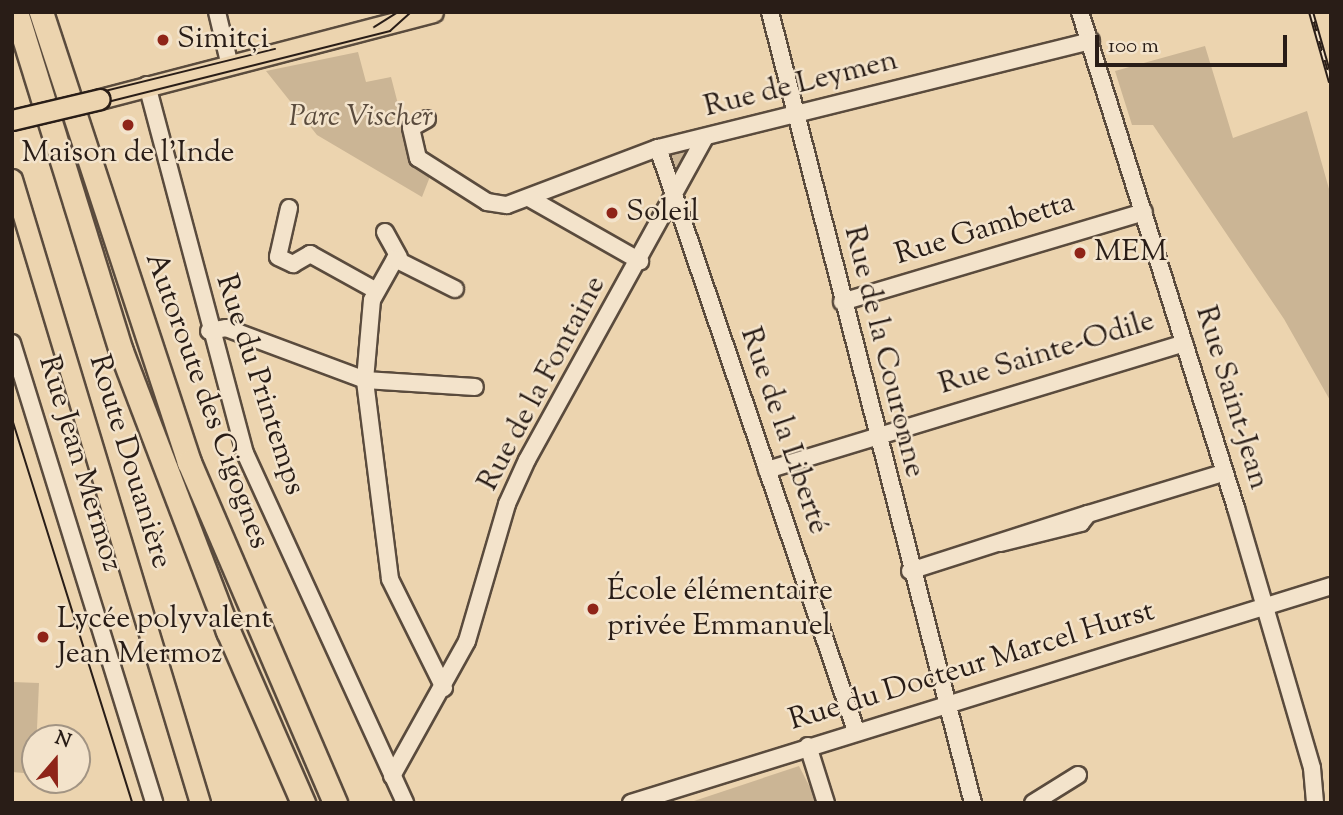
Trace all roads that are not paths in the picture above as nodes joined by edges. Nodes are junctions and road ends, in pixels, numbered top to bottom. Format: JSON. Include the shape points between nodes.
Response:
{"nodes":[{"id":1,"x":16,"y":12,"type":"edge"},
{"id":2,"x":41,"y":12,"type":"edge"},
{"id":3,"x":217,"y":12,"type":"edge"},
{"id":4,"x":433,"y":12,"type":"edge"},
{"id":5,"x":770,"y":12,"type":"edge"},
{"id":6,"x":1080,"y":12,"type":"edge"},
{"id":7,"x":1091,"y":41,"type":"junction"},
{"id":8,"x":230,"y":66,"type":"junction"},
{"id":9,"x":147,"y":85,"type":"junction"},
{"id":10,"x":794,"y":117,"type":"junction"},
{"id":11,"x":427,"y":119,"type":"dead end"},
{"id":12,"x":12,"y":120,"type":"edge"},
{"id":13,"x":705,"y":137,"type":"junction"},
{"id":14,"x":658,"y":148,"type":"junction"},
{"id":15,"x":12,"y":179,"type":"edge"},
{"id":16,"x":529,"y":198,"type":"junction"},
{"id":17,"x":674,"y":201,"type":"junction"},
{"id":18,"x":289,"y":208,"type":"dead end"},
{"id":19,"x":1144,"y":212,"type":"junction"},
{"id":20,"x":385,"y":232,"type":"dead end"},
{"id":21,"x":399,"y":257,"type":"junction"},
{"id":22,"x":640,"y":261,"type":"junction"},
{"id":23,"x":455,"y":289,"type":"dead end"},
{"id":24,"x":375,"y":290,"type":"junction"},
{"id":25,"x":842,"y":302,"type":"junction"},
{"id":26,"x":209,"y":331,"type":"junction"},
{"id":27,"x":1184,"y":343,"type":"junction"},
{"id":28,"x":15,"y":350,"type":"edge"},
{"id":29,"x":365,"y":380,"type":"junction"},
{"id":30,"x":475,"y":387,"type":"dead end"},
{"id":31,"x":875,"y":436,"type":"junction"},
{"id":32,"x":767,"y":470,"type":"junction"},
{"id":33,"x":1223,"y":474,"type":"junction"},
{"id":34,"x":911,"y":571,"type":"junction"},
{"id":35,"x":1331,"y":586,"type":"edge"},
{"id":36,"x":1264,"y":607,"type":"junction"},
{"id":37,"x":228,"y":631,"type":"junction"},
{"id":38,"x":444,"y":688,"type":"junction"},
{"id":39,"x":944,"y":704,"type":"junction"},
{"id":40,"x":856,"y":732,"type":"junction"},
{"id":41,"x":808,"y":747,"type":"junction"},
{"id":42,"x":1078,"y":775,"type":"dead end"},
{"id":43,"x":392,"y":776,"type":"junction"},
{"id":44,"x":154,"y":803,"type":"edge"},
{"id":45,"x":200,"y":803,"type":"edge"},
{"id":46,"x":285,"y":803,"type":"edge"},
{"id":47,"x":303,"y":803,"type":"edge"},
{"id":48,"x":335,"y":803,"type":"edge"},
{"id":49,"x":405,"y":803,"type":"edge"},
{"id":50,"x":631,"y":803,"type":"edge"},
{"id":51,"x":826,"y":803,"type":"edge"},
{"id":52,"x":973,"y":803,"type":"edge"},
{"id":53,"x":1033,"y":803,"type":"edge"},
{"id":54,"x":1315,"y":803,"type":"edge"}],
"edges":[{"from":1,"to":37,"type":"highway","name":"Autoroute des Cigognes","via":[[121,351]]},
{"from":2,"to":48,"type":"highway","name":"Autoroute des Cigognes","via":[[189,462]]},
{"from":3,"to":8,"type":"street"},
{"from":4,"to":8,"type":"main road"},
{"from":5,"to":10,"type":"street","name":"Rue de la Couronne"},
{"from":6,"to":7,"type":"street","name":"Rue Saint-Jean"},
{"from":7,"to":10,"type":"street","name":"Rue de Leymen"},
{"from":7,"to":19,"type":"street","name":"Rue Saint-Jean"},
{"from":8,"to":9,"type":"main road"},
{"from":9,"to":12,"type":"main road","bridge":true},
{"from":9,"to":26,"type":"street","name":"Rue du Printemps"},
{"from":10,"to":13,"type":"street","name":"Rue de Leymen"},
{"from":10,"to":25,"type":"street","name":"Rue de la Couronne"},
{"from":11,"to":16,"type":"street","name":"Rue de Leymen","via":[[411,128],[422,162],[498,206]]},
{"from":13,"to":14,"type":"street","name":"Rue de Leymen"},
{"from":13,"to":17,"type":"street","name":"Rue de la Fontaine"},
{"from":14,"to":16,"type":"street","name":"Rue de Leymen"},
{"from":14,"to":17,"type":"street","name":"Rue de la Liberté"},
{"from":15,"to":45,"type":"main road","name":"Route Douanière"},
{"from":16,"to":22,"type":"street"},
{"from":17,"to":22,"type":"street","name":"Rue de la Fontaine"},
{"from":17,"to":32,"type":"street","name":"Rue de la Liberté"},
{"from":18,"to":24,"type":"street","via":[[276,243],[278,257],[293,264],[310,254]]},
{"from":19,"to":25,"type":"street","name":"Rue Gambetta"},
{"from":19,"to":27,"type":"street","name":"Rue Saint-Jean"},
{"from":20,"to":21,"type":"street"},
{"from":21,"to":23,"type":"street"},
{"from":21,"to":24,"type":"street"},
{"from":22,"to":38,"type":"street","name":"Rue de la Fontaine","via":[[517,482],[467,640]]},
{"from":24,"to":29,"type":"street"},
{"from":25,"to":31,"type":"street","name":"Rue de la Couronne"},
{"from":26,"to":29,"type":"street","via":[[226,328]]},
{"from":26,"to":43,"type":"street","name":"Rue du Printemps","via":[[258,488]]},
{"from":27,"to":31,"type":"street","name":"Rue Sainte-Odile"},
{"from":27,"to":33,"type":"street","name":"Rue Saint-Jean"},
{"from":28,"to":44,"type":"street","name":"Rue Jean Mermoz"},
{"from":29,"to":30,"type":"street"},
{"from":29,"to":38,"type":"street","via":[[390,579]]},
{"from":31,"to":32,"type":"street","name":"Rue Sainte-Odile"},
{"from":31,"to":34,"type":"street","name":"Rue de la Couronne"},
{"from":32,"to":40,"type":"street","name":"Rue de la Liberté"},
{"from":33,"to":34,"type":"street","via":[[1088,514],[1081,523]]},
{"from":33,"to":36,"type":"street","name":"Rue Saint-Jean"},
{"from":34,"to":39,"type":"street","name":"Rue de la Couronne"},
{"from":35,"to":36,"type":"street","name":"Rue du Docteur Marcel Hurst"},
{"from":36,"to":39,"type":"street","name":"Rue du Docteur Marcel Hurst"},
{"from":36,"to":54,"type":"street","name":"Rue Saint-Jean","via":[[1312,768]]},
{"from":37,"to":46,"type":"highway","via":[[247,705]]},
{"from":37,"to":47,"type":"highway","name":"Autoroute des Cigognes"},
{"from":38,"to":43,"type":"street","name":"Rue de la Fontaine"},
{"from":39,"to":40,"type":"street","name":"Rue du Docteur Marcel Hurst"},
{"from":39,"to":52,"type":"street","name":"Rue de la Couronne"},
{"from":40,"to":41,"type":"street","name":"Rue du Docteur Marcel Hurst"},
{"from":41,"to":50,"type":"street","name":"Rue du Docteur Marcel Hurst"},
{"from":41,"to":51,"type":"street"},
{"from":42,"to":53,"type":"street"},
{"from":43,"to":49,"type":"street","name":"Rue du Printemps"}]}
